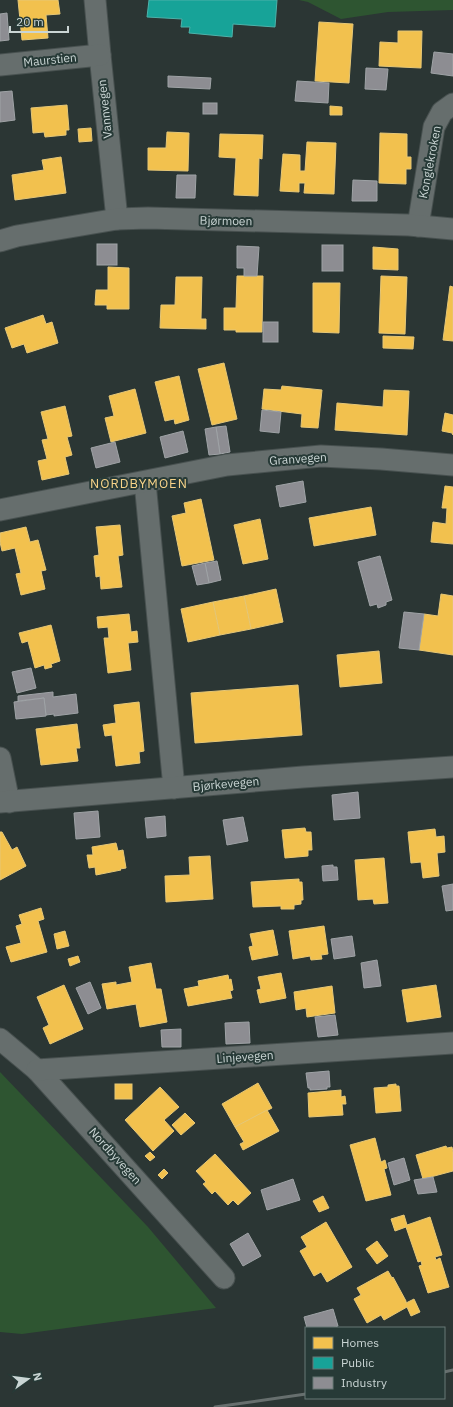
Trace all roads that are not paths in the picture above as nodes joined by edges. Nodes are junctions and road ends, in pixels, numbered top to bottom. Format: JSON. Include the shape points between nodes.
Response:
{"nodes":[{"id":1,"x":95,"y":0,"type":"edge"},
{"id":2,"x":100,"y":55,"type":"junction"},
{"id":3,"x":0,"y":65,"type":"edge"},
{"id":4,"x":453,"y":104,"type":"edge"},
{"id":5,"x":117,"y":219,"type":"junction"},
{"id":6,"x":418,"y":226,"type":"junction"},
{"id":7,"x":453,"y":229,"type":"edge"},
{"id":8,"x":0,"y":241,"type":"edge"},
{"id":9,"x":453,"y":465,"type":"edge"},
{"id":10,"x":145,"y":482,"type":"junction"},
{"id":11,"x":0,"y":510,"type":"edge"},
{"id":12,"x":0,"y":758,"type":"edge"},
{"id":13,"x":453,"y":767,"type":"edge"},
{"id":14,"x":174,"y":788,"type":"junction"},
{"id":15,"x":4,"y":802,"type":"edge"},
{"id":16,"x":0,"y":1040,"type":"edge"},
{"id":17,"x":453,"y":1043,"type":"edge"},
{"id":18,"x":37,"y":1070,"type":"junction"},
{"id":19,"x":224,"y":1278,"type":"dead end"}],
"edges":[{"from":1,"to":2,"type":"street","name":"Vannvegen"},
{"from":2,"to":3,"type":"street","name":"Maurstien"},
{"from":2,"to":5,"type":"street","name":"Vannvegen"},
{"from":4,"to":6,"type":"street","name":"Konglekroken","via":[[442,112],[434,127]]},
{"from":5,"to":6,"type":"street","name":"Bjørmoen"},
{"from":5,"to":8,"type":"street","name":"Bjørmoen"},
{"from":6,"to":7,"type":"street","name":"Bjørmoen"},
{"from":9,"to":10,"type":"street","name":"Granvegen","via":[[321,456],[227,465]]},
{"from":10,"to":11,"type":"street","name":"Granvegen"},
{"from":10,"to":14,"type":"street"},
{"from":12,"to":15,"type":"street"},
{"from":13,"to":14,"type":"street","name":"Bjørkevegen"},
{"from":14,"to":15,"type":"street","name":"Bjørkevegen"},
{"from":16,"to":18,"type":"street","name":"Nordbyvegen"},
{"from":17,"to":18,"type":"street","name":"Linjevegen"},
{"from":18,"to":19,"type":"street","name":"Nordbyvegen"}]}
